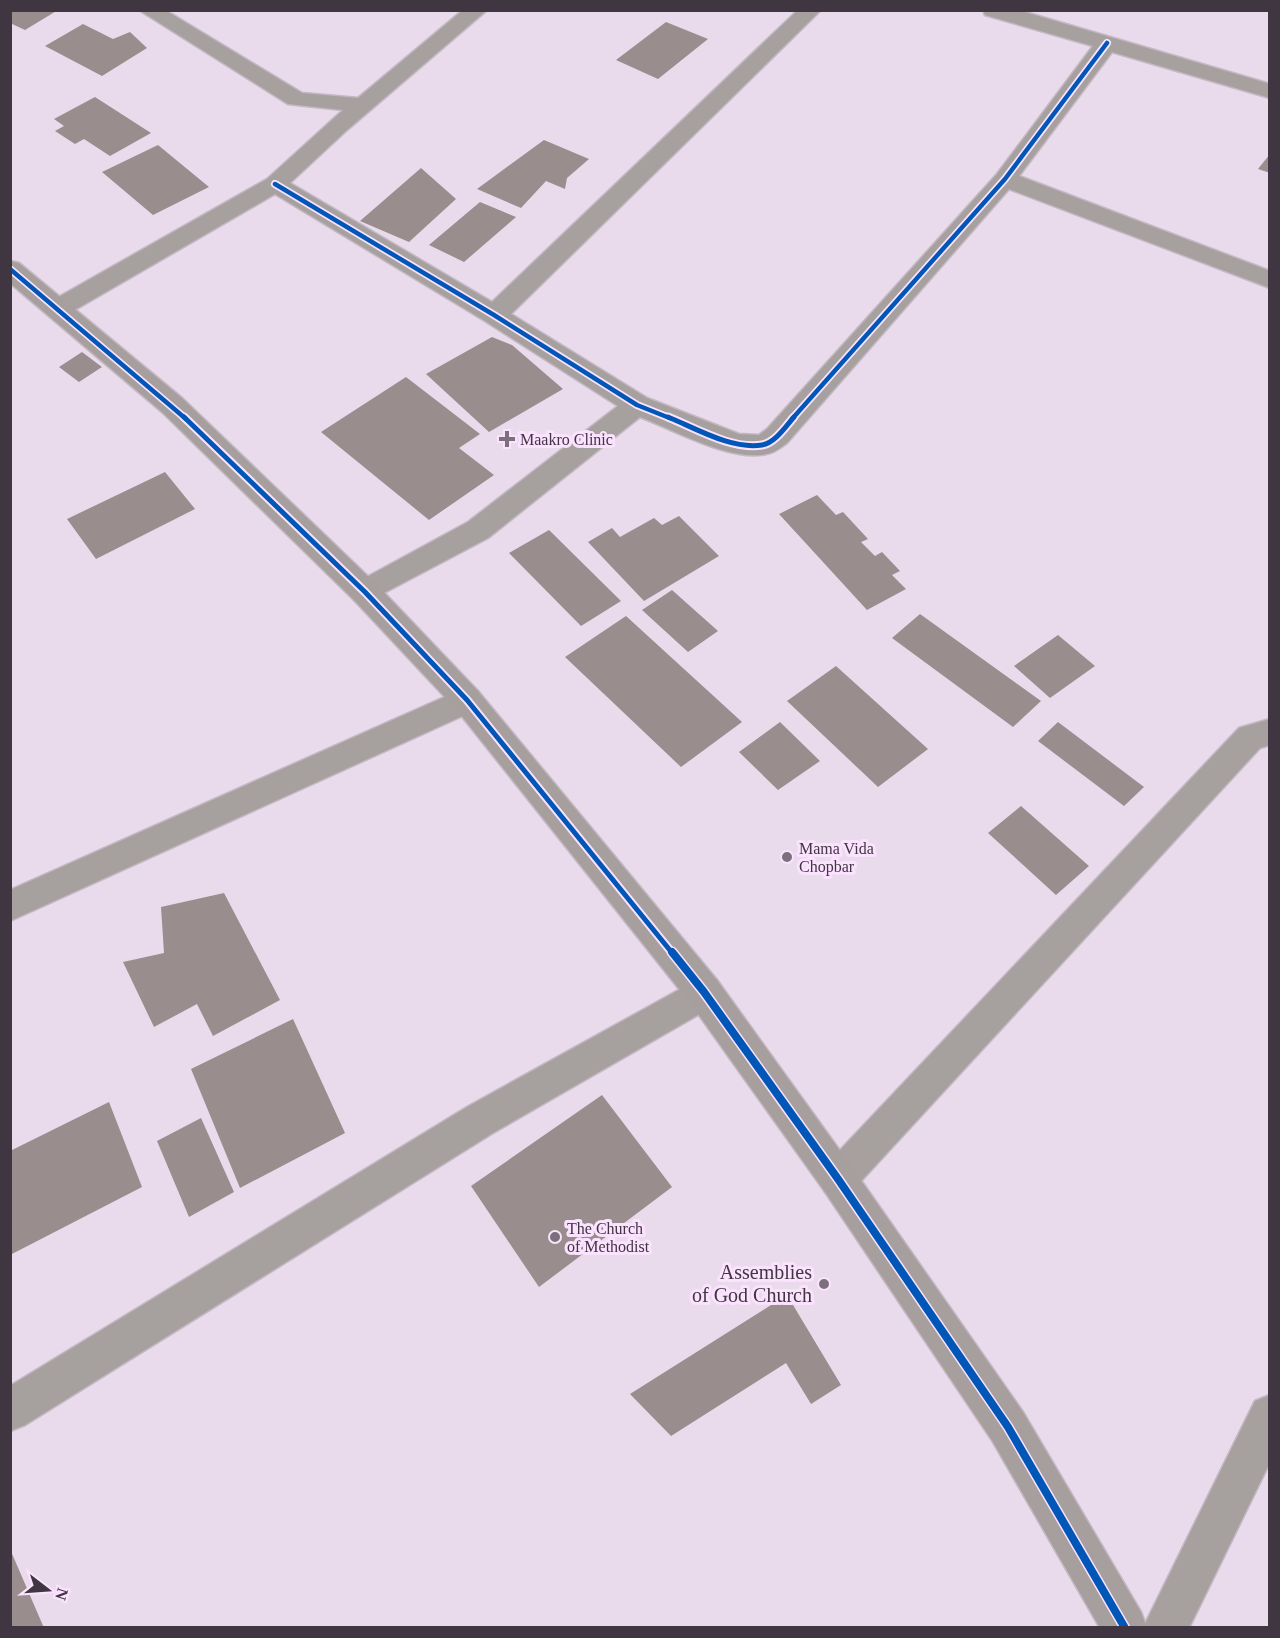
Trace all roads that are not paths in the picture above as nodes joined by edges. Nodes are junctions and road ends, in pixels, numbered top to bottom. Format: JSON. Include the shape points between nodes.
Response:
{"nodes":[{"id":1,"x":149,"y":10,"type":"edge"},
{"id":2,"x":477,"y":10,"type":"edge"},
{"id":3,"x":811,"y":10,"type":"edge"},
{"id":4,"x":993,"y":10,"type":"edge"},
{"id":5,"x":1107,"y":43,"type":"junction"},
{"id":6,"x":1269,"y":91,"type":"edge"},
{"id":7,"x":296,"y":99,"type":"junction"},
{"id":8,"x":364,"y":105,"type":"junction"},
{"id":9,"x":318,"y":145,"type":"junction"},
{"id":10,"x":1005,"y":179,"type":"junction"},
{"id":11,"x":275,"y":184,"type":"junction"},
{"id":12,"x":10,"y":269,"type":"edge"},
{"id":13,"x":1269,"y":280,"type":"edge"},
{"id":14,"x":57,"y":309,"type":"junction"},
{"id":15,"x":494,"y":315,"type":"junction"},
{"id":16,"x":637,"y":405,"type":"junction"},
{"id":17,"x":365,"y":592,"type":"junction"},
{"id":18,"x":466,"y":700,"type":"junction"},
{"id":19,"x":1269,"y":732,"type":"edge"},
{"id":20,"x":10,"y":906,"type":"edge"},
{"id":21,"x":704,"y":992,"type":"junction"},
{"id":22,"x":838,"y":1179,"type":"junction"},
{"id":23,"x":10,"y":1410,"type":"edge"},
{"id":24,"x":1269,"y":1416,"type":"edge"},
{"id":25,"x":1125,"y":1628,"type":"edge"},
{"id":26,"x":1165,"y":1628,"type":"edge"}],
"edges":[{"from":1,"to":7,"type":"street"},
{"from":2,"to":8,"type":"street"},
{"from":3,"to":15,"type":"street"},
{"from":4,"to":5,"type":"street"},
{"from":5,"to":6,"type":"street"},
{"from":5,"to":10,"type":"street"},
{"from":7,"to":8,"type":"street"},
{"from":7,"to":9,"type":"street"},
{"from":8,"to":9,"type":"street"},
{"from":9,"to":11,"type":"street"},
{"from":10,"to":13,"type":"street"},
{"from":10,"to":16,"type":"street","via":[[777,436],[764,445],[737,444]]},
{"from":11,"to":14,"type":"street"},
{"from":11,"to":15,"type":"street"},
{"from":12,"to":14,"type":"street"},
{"from":14,"to":17,"type":"street","via":[[172,405]]},
{"from":15,"to":16,"type":"street"},
{"from":16,"to":17,"type":"street","via":[[478,530]]},
{"from":17,"to":18,"type":"street"},
{"from":18,"to":20,"type":"street"},
{"from":18,"to":21,"type":"street"},
{"from":19,"to":22,"type":"street","via":[[1250,737]]},
{"from":21,"to":22,"type":"street"},
{"from":21,"to":23,"type":"street","via":[[480,1120]]},
{"from":22,"to":25,"type":"street","via":[[1008,1427]]},
{"from":24,"to":26,"type":"street"}]}
